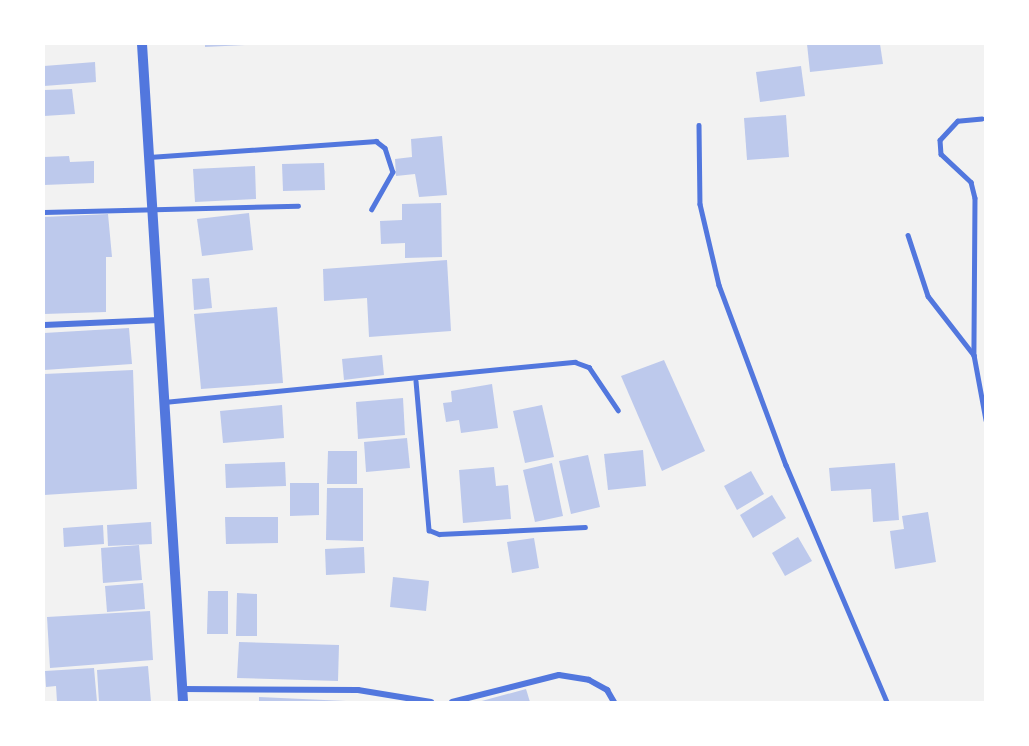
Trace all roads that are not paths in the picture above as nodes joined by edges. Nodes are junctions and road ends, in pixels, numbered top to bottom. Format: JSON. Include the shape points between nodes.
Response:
{"nodes":[{"id":1,"x":142,"y":44,"type":"edge"},
{"id":2,"x":982,"y":119,"type":"dead end"},
{"id":3,"x":699,"y":125,"type":"dead end"},
{"id":4,"x":149,"y":157,"type":"junction"},
{"id":5,"x":298,"y":206,"type":"dead end"},
{"id":6,"x":152,"y":209,"type":"junction"},
{"id":7,"x":372,"y":209,"type":"dead end"},
{"id":8,"x":44,"y":212,"type":"edge"},
{"id":9,"x":908,"y":235,"type":"dead end"},
{"id":10,"x":159,"y":320,"type":"junction"},
{"id":11,"x":44,"y":325,"type":"edge"},
{"id":12,"x":975,"y":356,"type":"junction"},
{"id":13,"x":416,"y":381,"type":"junction"},
{"id":14,"x":164,"y":402,"type":"junction"},
{"id":15,"x":618,"y":410,"type":"dead end"},
{"id":16,"x":986,"y":420,"type":"edge"},
{"id":17,"x":585,"y":527,"type":"dead end"},
{"id":18,"x":182,"y":689,"type":"junction"},
{"id":19,"x":183,"y":702,"type":"edge"},
{"id":20,"x":431,"y":702,"type":"edge"},
{"id":21,"x":452,"y":702,"type":"edge"},
{"id":22,"x":614,"y":702,"type":"edge"},
{"id":23,"x":887,"y":702,"type":"edge"}],
"edges":[{"from":1,"to":4,"type":"street"},
{"from":2,"to":12,"type":"lane","via":[[958,121],[940,140],[941,154],[971,182],[975,198]]},
{"from":3,"to":23,"type":"lane","via":[[700,204],[718,285],[786,465]]},
{"from":4,"to":6,"type":"street"},
{"from":4,"to":7,"type":"lane","via":[[376,141],[385,148],[393,172]]},
{"from":5,"to":6,"type":"lane"},
{"from":6,"to":8,"type":"lane"},
{"from":6,"to":10,"type":"street"},
{"from":9,"to":12,"type":"lane","via":[[928,296]]},
{"from":10,"to":11,"type":"street"},
{"from":10,"to":14,"type":"street"},
{"from":12,"to":16,"type":"lane"},
{"from":13,"to":14,"type":"lane"},
{"from":13,"to":15,"type":"lane","via":[[575,362],[589,367]]},
{"from":13,"to":17,"type":"lane","via":[[429,530],[439,534]]},
{"from":14,"to":18,"type":"street"},
{"from":18,"to":19,"type":"street"},
{"from":18,"to":20,"type":"street","via":[[358,690]]},
{"from":21,"to":22,"type":"street","via":[[559,675],[589,680],[607,690]]}]}
